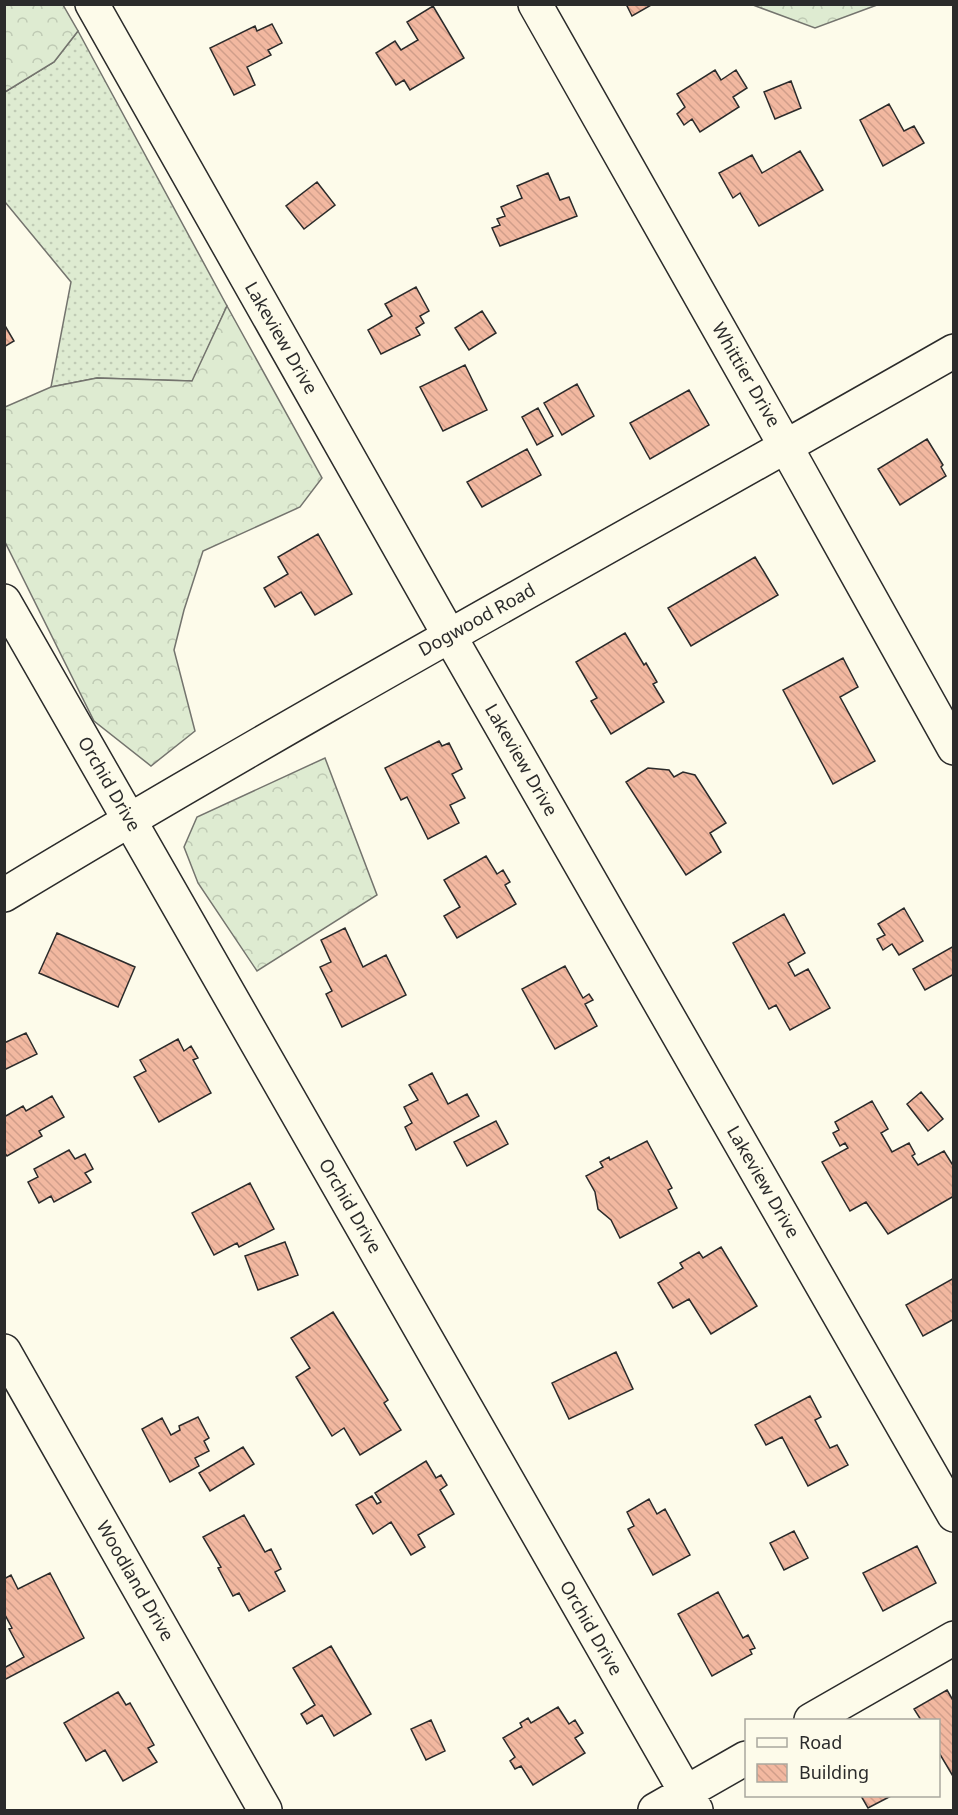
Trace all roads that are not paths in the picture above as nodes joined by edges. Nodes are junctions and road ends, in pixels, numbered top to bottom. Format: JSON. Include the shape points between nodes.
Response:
{"nodes":[{"id":1,"x":92,"y":4,"type":"edge"},
{"id":2,"x":535,"y":4,"type":"edge"},
{"id":3,"x":954,"y":351,"type":"edge"},
{"id":4,"x":786,"y":447,"type":"junction"},
{"id":5,"x":4,"y":601,"type":"edge"},
{"id":6,"x":449,"y":635,"type":"junction"},
{"id":7,"x":954,"y":748,"type":"edge"},
{"id":8,"x":129,"y":820,"type":"junction"},
{"id":9,"x":4,"y":895,"type":"edge"},
{"id":10,"x":4,"y":1351,"type":"edge"},
{"id":11,"x":954,"y":1515,"type":"edge"},
{"id":12,"x":954,"y":1638,"type":"edge"},
{"id":13,"x":813,"y":1719,"type":"edge"},
{"id":14,"x":745,"y":1760,"type":"edge"},
{"id":15,"x":691,"y":1802,"type":"edge"},
{"id":16,"x":265,"y":1810,"type":"edge"},
{"id":17,"x":655,"y":1810,"type":"edge"}],
"edges":[{"from":1,"to":6,"type":"street","name":"Lakeview Drive"},
{"from":2,"to":4,"type":"street","name":"Whittier Drive"},
{"from":3,"to":4,"type":"street","name":"Dogwood Road"},
{"from":4,"to":6,"type":"street","name":"Dogwood Road"},
{"from":4,"to":7,"type":"street","name":"Whittier Drive"},
{"from":5,"to":8,"type":"street","name":"Orchid Drive"},
{"from":6,"to":8,"type":"street","name":"Dogwood Road"},
{"from":6,"to":11,"type":"street","name":"Lakeview Drive"},
{"from":8,"to":9,"type":"street","name":"Dogwood Road"},
{"from":8,"to":15,"type":"street","name":"Orchid Drive"},
{"from":10,"to":16,"type":"street","name":"Woodland Drive"},
{"from":12,"to":13,"type":"street"},
{"from":14,"to":15,"type":"street"},
{"from":15,"to":17,"type":"street"}]}
